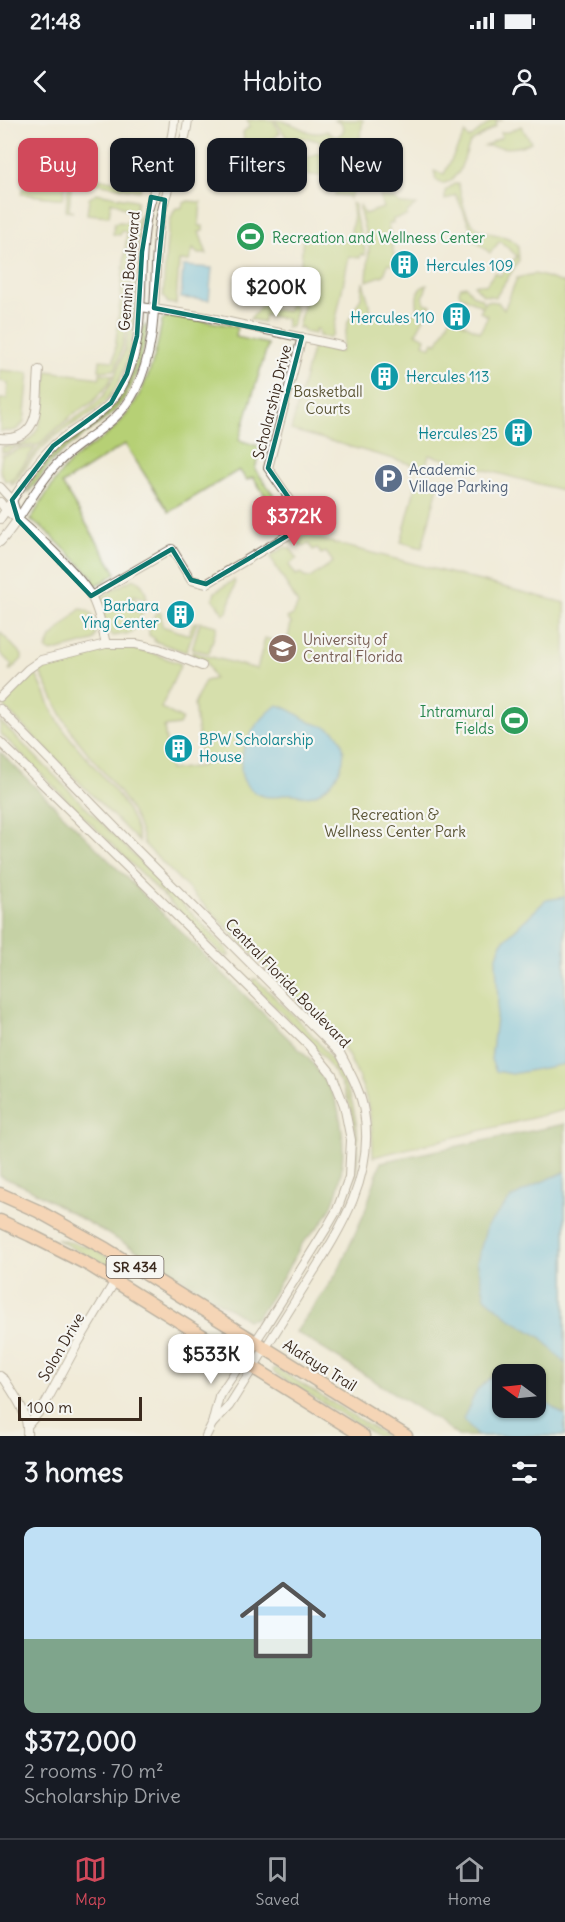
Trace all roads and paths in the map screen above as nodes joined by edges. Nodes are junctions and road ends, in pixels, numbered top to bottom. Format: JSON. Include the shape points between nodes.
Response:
{"nodes":[{"id":1,"x":174,"y":120,"type":"edge"},
{"id":2,"x":188,"y":120,"type":"edge"},
{"id":3,"x":151,"y":197,"type":"junction"},
{"id":4,"x":165,"y":200,"type":"junction"},
{"id":5,"x":141,"y":306,"type":"junction"},
{"id":6,"x":154,"y":308,"type":"junction"},
{"id":7,"x":302,"y":338,"type":"junction"},
{"id":8,"x":341,"y":346,"type":"dead end"},
{"id":9,"x":39,"y":370,"type":"dead end"},
{"id":10,"x":0,"y":438,"type":"edge"},
{"id":11,"x":0,"y":487,"type":"edge"},
{"id":12,"x":12,"y":500,"type":"junction"},
{"id":13,"x":0,"y":502,"type":"edge"},
{"id":14,"x":6,"y":510,"type":"junction"},
{"id":15,"x":0,"y":519,"type":"edge"},
{"id":16,"x":18,"y":520,"type":"junction"},
{"id":17,"x":0,"y":542,"type":"edge"},
{"id":18,"x":91,"y":596,"type":"junction"},
{"id":19,"x":106,"y":644,"type":"junction"},
{"id":20,"x":202,"y":666,"type":"dead end"},
{"id":21,"x":0,"y":696,"type":"edge"},
{"id":22,"x":0,"y":709,"type":"edge"},
{"id":23,"x":0,"y":742,"type":"edge"},
{"id":24,"x":0,"y":1194,"type":"edge"},
{"id":25,"x":0,"y":1203,"type":"edge"},
{"id":26,"x":38,"y":1211,"type":"junction"},
{"id":27,"x":0,"y":1221,"type":"edge"},
{"id":28,"x":116,"y":1281,"type":"junction"},
{"id":29,"x":260,"y":1345,"type":"junction"},
{"id":30,"x":242,"y":1360,"type":"junction"},
{"id":31,"x":254,"y":1368,"type":"junction"},
{"id":32,"x":0,"y":1376,"type":"edge"},
{"id":33,"x":212,"y":1424,"type":"junction"},
{"id":34,"x":28,"y":1425,"type":"junction"},
{"id":35,"x":27,"y":1436,"type":"edge"},
{"id":36,"x":207,"y":1436,"type":"edge"},
{"id":37,"x":363,"y":1436,"type":"edge"},
{"id":38,"x":406,"y":1436,"type":"edge"}],
"edges":[{"from":1,"to":3,"type":"street","name":"Gemini Boulevard"},
{"from":2,"to":4,"type":"street","via":[[183,149]]},
{"from":3,"to":4,"type":"street"},
{"from":3,"to":5,"type":"street","name":"Gemini Boulevard","via":[[142,252]]},
{"from":4,"to":6,"type":"street","via":[[156,250]]},
{"from":5,"to":6,"type":"street"},
{"from":5,"to":12,"type":"street","name":"Gemini Boulevard","via":[[133,356],[119,392],[102,412],[66,436],[40,460]]},
{"from":6,"to":7,"type":"street"},
{"from":6,"to":16,"type":"street","via":[[144,369],[128,403],[105,427],[55,466]]},
{"from":7,"to":8,"type":"street"},
{"from":7,"to":18,"type":"street","name":"Scholarship Drive","via":[[268,468],[307,524],[206,584],[191,579],[172,549]]},
{"from":9,"to":10,"type":"street","via":[[33,424],[21,437]]},
{"from":11,"to":12,"type":"street"},
{"from":12,"to":14,"type":"street","name":"Gemini Boulevard"},
{"from":12,"to":16,"type":"street"},
{"from":13,"to":14,"type":"street"},
{"from":14,"to":15,"type":"street","name":"Gemini Boulevard"},
{"from":14,"to":16,"type":"street"},
{"from":16,"to":17,"type":"street"},
{"from":16,"to":18,"type":"street","via":[[73,572]]},
{"from":18,"to":19,"type":"street"},
{"from":19,"to":20,"type":"street","via":[[159,649]]},
{"from":19,"to":21,"type":"street","via":[[41,660]]},
{"from":22,"to":29,"type":"street","name":"Central Florida Boulevard","via":[[319,1030],[340,1053],[354,1081],[364,1112],[366,1146],[361,1180],[347,1216]]},
{"from":23,"to":29,"type":"street","name":"Central Florida Boulevard","via":[[332,1074],[351,1140],[349,1177],[337,1210]]},
{"from":24,"to":26,"type":"main road","name":"Alafaya Trail","number":"SR 434"},
{"from":25,"to":26,"type":"main road"},
{"from":26,"to":29,"type":"main road","name":"Alafaya Trail","number":"SR 434"},
{"from":27,"to":28,"type":"main road","number":"SR 434"},
{"from":28,"to":30,"type":"main road","number":"SR 434"},
{"from":28,"to":34,"type":"street","name":"Solon Drive","via":[[44,1406]]},
{"from":29,"to":30,"type":"street","name":"Central Florida Boulevard"},
{"from":29,"to":31,"type":"street","name":"Central Florida Boulevard"},
{"from":29,"to":38,"type":"main road","name":"Alafaya Trail","number":"SR 434"},
{"from":30,"to":31,"type":"main road","number":"SR 434"},
{"from":30,"to":33,"type":"street","name":"Central Florida Boulevard","via":[[219,1396]]},
{"from":31,"to":33,"type":"street","name":"Central Florida Boulevard"},
{"from":31,"to":37,"type":"main road","number":"SR 434"},
{"from":32,"to":34,"type":"street","via":[[24,1411]]},
{"from":33,"to":36,"type":"street","name":"Central Florida Boulevard"},
{"from":34,"to":35,"type":"street"}]}
